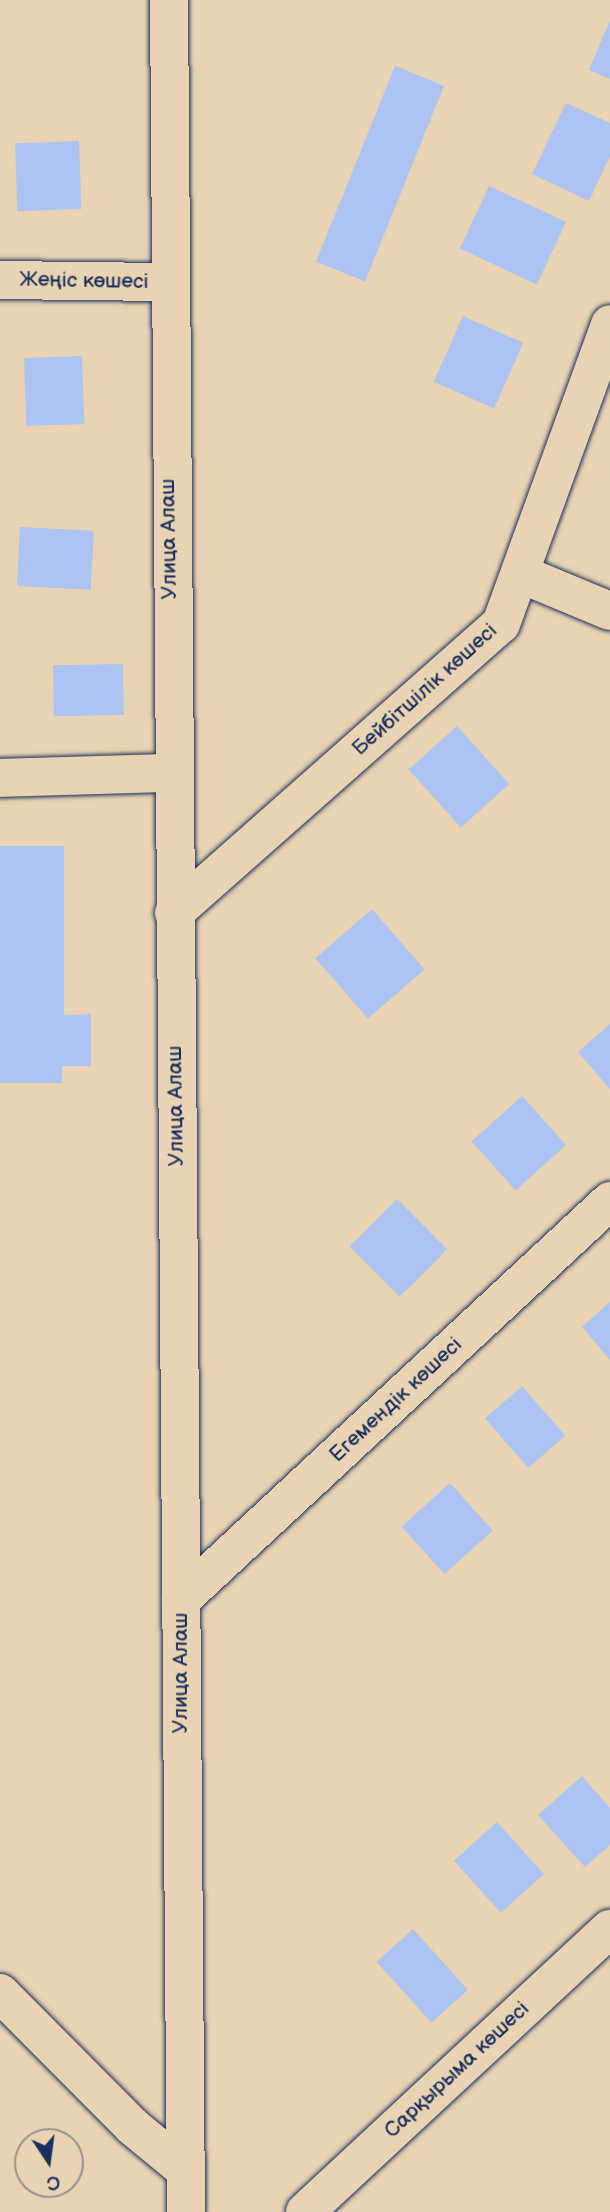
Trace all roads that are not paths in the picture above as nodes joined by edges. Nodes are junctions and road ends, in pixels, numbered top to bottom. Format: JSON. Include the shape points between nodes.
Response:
{"nodes":[{"id":1,"x":169,"y":0,"type":"edge"},
{"id":2,"x":0,"y":280,"type":"edge"},
{"id":3,"x":167,"y":282,"type":"junction"},
{"id":4,"x":610,"y":324,"type":"edge"},
{"id":5,"x":521,"y":574,"type":"junction"},
{"id":6,"x":610,"y":611,"type":"edge"},
{"id":7,"x":172,"y":773,"type":"junction"},
{"id":8,"x":0,"y":778,"type":"edge"},
{"id":9,"x":174,"y":912,"type":"junction"},
{"id":10,"x":610,"y":1200,"type":"edge"},
{"id":11,"x":181,"y":1600,"type":"junction"},
{"id":12,"x":610,"y":1929,"type":"edge"},
{"id":13,"x":0,"y":1993,"type":"edge"},
{"id":14,"x":184,"y":2169,"type":"junction"},
{"id":15,"x":186,"y":2212,"type":"edge"},
{"id":16,"x":305,"y":2212,"type":"edge"}],
"edges":[{"from":1,"to":3,"type":"street","name":"Улица Алаш"},
{"from":2,"to":3,"type":"street","name":"Жеңіс көшесі"},
{"from":3,"to":7,"type":"street","name":"Улица Алаш"},
{"from":4,"to":5,"type":"street","name":"Бейбітшілік көшесі"},
{"from":5,"to":6,"type":"street"},
{"from":5,"to":9,"type":"street","name":"Бейбітшілік көшесі","via":[[501,624]]},
{"from":7,"to":8,"type":"street"},
{"from":7,"to":9,"type":"street","name":"Улица Алаш"},
{"from":9,"to":11,"type":"street","name":"Улица Алаш"},
{"from":10,"to":11,"type":"street","name":"Егемендік көшесі"},
{"from":11,"to":14,"type":"street","name":"Улица Алаш"},
{"from":12,"to":16,"type":"street","name":"Сарқырыма көшесі"},
{"from":13,"to":14,"type":"street","via":[[132,2126]]},
{"from":14,"to":15,"type":"street","name":"Улица Алаш"}]}
